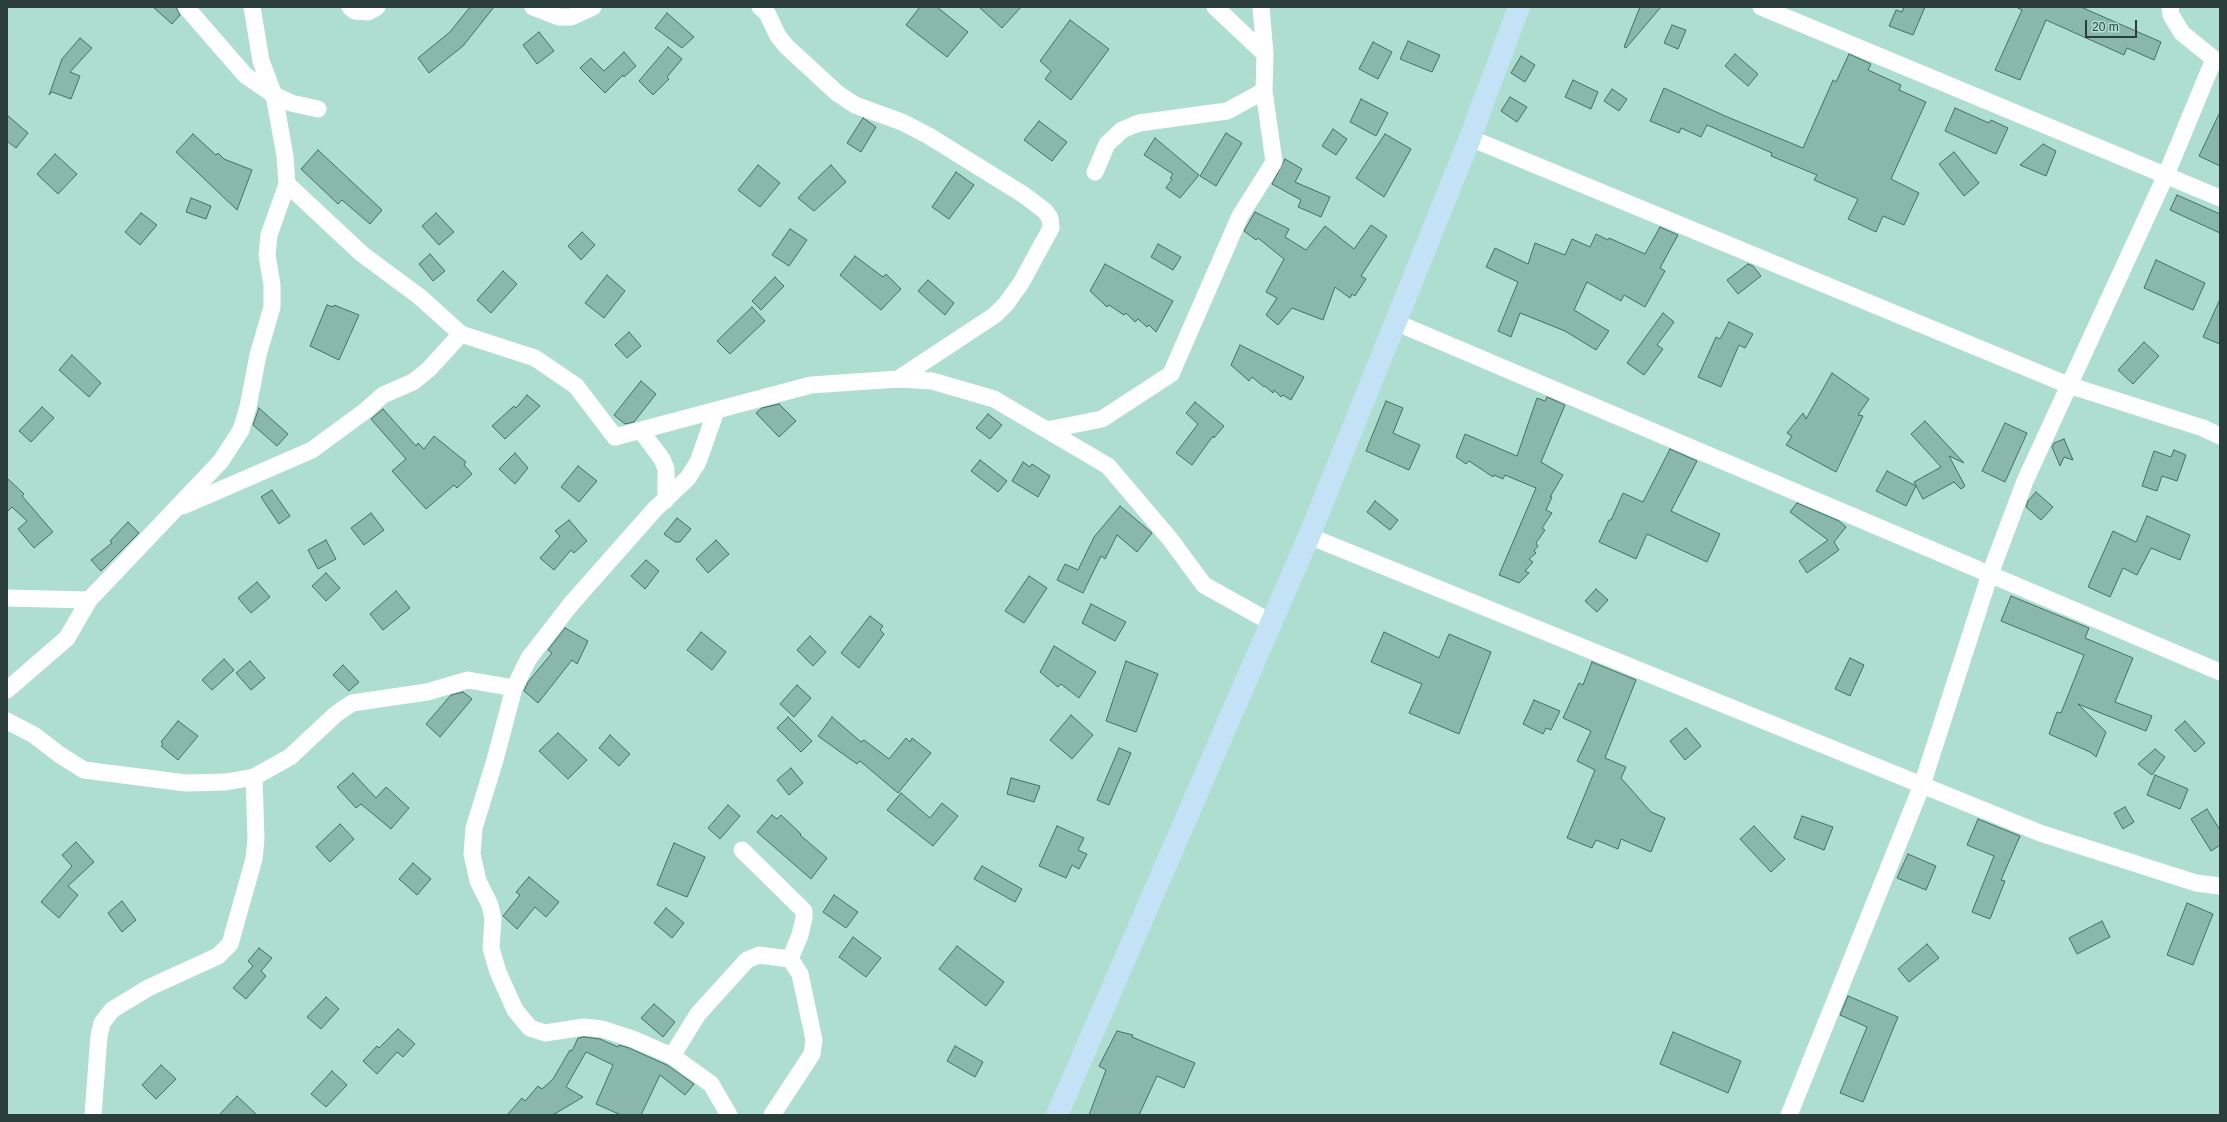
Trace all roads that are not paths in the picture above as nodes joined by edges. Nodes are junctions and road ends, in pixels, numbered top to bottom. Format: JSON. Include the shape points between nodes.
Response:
{"nodes":[{"id":1,"x":186,"y":7,"type":"edge"},
{"id":2,"x":252,"y":7,"type":"edge"},
{"id":3,"x":350,"y":7,"type":"edge"},
{"id":4,"x":377,"y":7,"type":"edge"},
{"id":5,"x":534,"y":7,"type":"edge"},
{"id":6,"x":593,"y":7,"type":"edge"},
{"id":7,"x":760,"y":7,"type":"edge"},
{"id":8,"x":1215,"y":7,"type":"edge"},
{"id":9,"x":1261,"y":7,"type":"edge"},
{"id":10,"x":1519,"y":7,"type":"edge"},
{"id":11,"x":1761,"y":7,"type":"edge"},
{"id":12,"x":2170,"y":7,"type":"edge"},
{"id":13,"x":1265,"y":54,"type":"junction"},
{"id":14,"x":2217,"y":60,"type":"edge"},
{"id":15,"x":1264,"y":91,"type":"junction"},
{"id":16,"x":274,"y":95,"type":"junction"},
{"id":17,"x":318,"y":109,"type":"dead end"},
{"id":18,"x":1470,"y":138,"type":"junction"},
{"id":19,"x":1095,"y":172,"type":"dead end"},
{"id":20,"x":2166,"y":175,"type":"junction"},
{"id":21,"x":287,"y":184,"type":"junction"},
{"id":22,"x":2220,"y":198,"type":"edge"},
{"id":23,"x":1395,"y":322,"type":"junction"},
{"id":24,"x":461,"y":334,"type":"junction"},
{"id":25,"x":898,"y":378,"type":"junction"},
{"id":26,"x":2068,"y":385,"type":"junction"},
{"id":27,"x":716,"y":410,"type":"junction"},
{"id":28,"x":1046,"y":430,"type":"junction"},
{"id":29,"x":641,"y":431,"type":"junction"},
{"id":30,"x":2220,"y":436,"type":"edge"},
{"id":31,"x":666,"y":500,"type":"junction"},
{"id":32,"x":176,"y":509,"type":"junction"},
{"id":33,"x":1309,"y":536,"type":"junction"},
{"id":34,"x":1990,"y":574,"type":"junction"},
{"id":35,"x":7,"y":598,"type":"edge"},
{"id":36,"x":89,"y":600,"type":"junction"},
{"id":37,"x":1272,"y":623,"type":"junction"},
{"id":38,"x":2220,"y":672,"type":"edge"},
{"id":39,"x":514,"y":688,"type":"junction"},
{"id":40,"x":7,"y":690,"type":"edge"},
{"id":41,"x":7,"y":721,"type":"edge"},
{"id":42,"x":254,"y":777,"type":"junction"},
{"id":43,"x":1922,"y":785,"type":"junction"},
{"id":44,"x":742,"y":850,"type":"dead end"},
{"id":45,"x":2220,"y":886,"type":"edge"},
{"id":46,"x":790,"y":959,"type":"junction"},
{"id":47,"x":672,"y":1056,"type":"junction"},
{"id":48,"x":93,"y":1115,"type":"edge"},
{"id":49,"x":729,"y":1115,"type":"edge"},
{"id":50,"x":772,"y":1115,"type":"edge"},
{"id":51,"x":1057,"y":1115,"type":"edge"},
{"id":52,"x":1789,"y":1115,"type":"edge"}],
"edges":[{"from":1,"to":16,"type":"street","via":[[246,75]]},
{"from":2,"to":16,"type":"street","via":[[261,61]]},
{"from":3,"to":4,"type":"street","via":[[355,11],[368,12]]},
{"from":5,"to":6,"type":"street","via":[[559,17],[571,17]]},
{"from":7,"to":25,"type":"street","via":[[767,13],[786,46],[837,93],[855,105],[902,122],[930,136],[1024,195],[1050,218],[1050,228],[1021,283],[1006,304],[995,315]]},
{"from":8,"to":13,"type":"street"},
{"from":9,"to":13,"type":"street"},
{"from":10,"to":18,"type":"main road"},
{"from":11,"to":20,"type":"street"},
{"from":12,"to":14,"type":"street","via":[[2171,16],[2182,33]]},
{"from":13,"to":15,"type":"street"},
{"from":14,"to":20,"type":"street"},
{"from":15,"to":19,"type":"street","via":[[1227,111],[1139,123],[1122,130],[1107,144]]},
{"from":15,"to":28,"type":"street","via":[[1274,162],[1240,216],[1171,374],[1102,419]]},
{"from":16,"to":17,"type":"street","via":[[291,104]]},
{"from":16,"to":21,"type":"street","via":[[285,156]]},
{"from":18,"to":23,"type":"main road"},
{"from":18,"to":26,"type":"street"},
{"from":20,"to":22,"type":"street"},
{"from":20,"to":26,"type":"street"},
{"from":21,"to":24,"type":"street","via":[[362,254],[420,297]]},
{"from":21,"to":32,"type":"street","via":[[269,235],[267,255],[272,285],[272,307],[241,430],[221,462]]},
{"from":23,"to":33,"type":"main road"},
{"from":23,"to":34,"type":"street"},
{"from":24,"to":29,"type":"street","via":[[535,358],[576,386],[615,437]]},
{"from":24,"to":32,"type":"street","via":[[429,369],[413,382],[383,395],[312,450]]},
{"from":25,"to":27,"type":"street","via":[[810,385]]},
{"from":25,"to":28,"type":"street","via":[[932,381],[994,398]]},
{"from":26,"to":30,"type":"street","via":[[2203,428]]},
{"from":26,"to":34,"type":"street","via":[[2026,481]]},
{"from":27,"to":29,"type":"street"},
{"from":27,"to":31,"type":"street","via":[[698,462],[683,483]]},
{"from":28,"to":37,"type":"street","via":[[1108,466],[1170,539],[1204,585]]},
{"from":29,"to":31,"type":"street","via":[[662,459],[666,469]]},
{"from":31,"to":39,"type":"street","via":[[655,509],[572,604],[529,658]]},
{"from":32,"to":36,"type":"street"},
{"from":33,"to":37,"type":"main road"},
{"from":33,"to":43,"type":"street"},
{"from":34,"to":38,"type":"street"},
{"from":34,"to":43,"type":"street"},
{"from":35,"to":36,"type":"street"},
{"from":36,"to":40,"type":"street","via":[[67,638]]},
{"from":37,"to":51,"type":"main road"},
{"from":39,"to":42,"type":"street","via":[[468,680],[427,692],[352,703],[336,714],[290,757]]},
{"from":39,"to":47,"type":"street","via":[[474,828],[472,854],[478,881],[493,918],[491,948],[498,972],[515,1010],[530,1028],[544,1033],[584,1027],[602,1029]]},
{"from":41,"to":42,"type":"street","via":[[34,735],[84,770],[186,783],[226,782]]},
{"from":42,"to":48,"type":"street","via":[[254,859],[230,944],[218,956],[148,988],[112,1010],[102,1023],[99,1036]]},
{"from":43,"to":45,"type":"street","via":[[2040,833],[2196,883]]},
{"from":43,"to":52,"type":"street"},
{"from":44,"to":46,"type":"street","via":[[804,911],[800,935]]},
{"from":46,"to":47,"type":"street","via":[[759,955],[747,960],[698,1014]]},
{"from":46,"to":50,"type":"street","via":[[800,974],[814,1040],[812,1054]]},
{"from":47,"to":49,"type":"street","via":[[711,1084]]}]}
